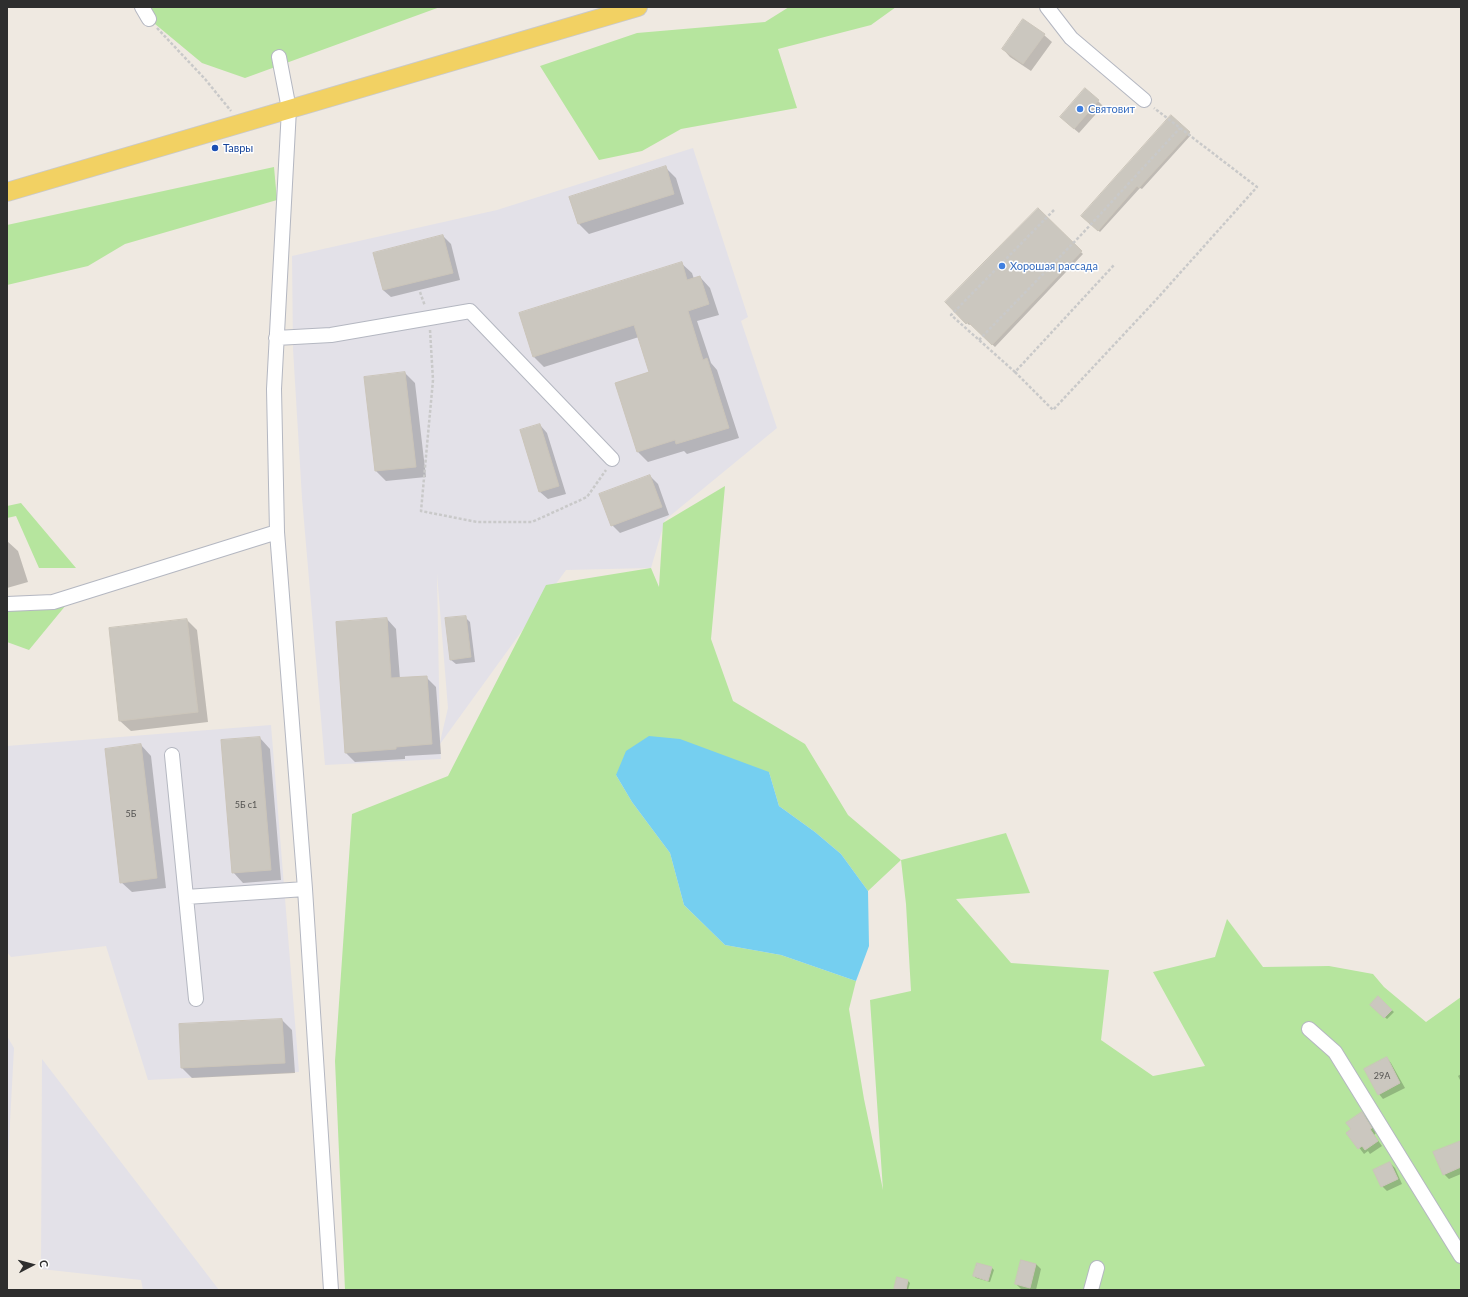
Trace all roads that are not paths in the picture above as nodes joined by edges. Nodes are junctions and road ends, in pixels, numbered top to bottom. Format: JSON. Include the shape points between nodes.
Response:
{"nodes":[{"id":1,"x":638,"y":7,"type":"edge"},
{"id":2,"x":1047,"y":7,"type":"edge"},
{"id":3,"x":279,"y":57,"type":"dead end"},
{"id":4,"x":1144,"y":100,"type":"road end"},
{"id":5,"x":289,"y":109,"type":"junction"},
{"id":6,"x":7,"y":192,"type":"edge"},
{"id":7,"x":276,"y":338,"type":"junction"},
{"id":8,"x":612,"y":459,"type":"road end"},
{"id":9,"x":277,"y":532,"type":"junction"},
{"id":10,"x":7,"y":604,"type":"edge"},
{"id":11,"x":172,"y":755,"type":"dead end"},
{"id":12,"x":305,"y":889,"type":"junction"},
{"id":13,"x":186,"y":897,"type":"junction"},
{"id":14,"x":196,"y":1000,"type":"dead end"},
{"id":15,"x":1309,"y":1029,"type":"dead end"},
{"id":16,"x":1461,"y":1256,"type":"edge"},
{"id":17,"x":1097,"y":1268,"type":"dead end"},
{"id":18,"x":331,"y":1290,"type":"edge"},
{"id":19,"x":1091,"y":1290,"type":"edge"}],
"edges":[{"from":1,"to":5,"type":"main road"},
{"from":2,"to":4,"type":"street","via":[[1071,38]]},
{"from":3,"to":5,"type":"street"},
{"from":5,"to":6,"type":"main road"},
{"from":5,"to":7,"type":"street"},
{"from":7,"to":8,"type":"street","via":[[331,335],[470,311]]},
{"from":7,"to":9,"type":"street","via":[[274,389]]},
{"from":9,"to":10,"type":"street","via":[[53,602]]},
{"from":9,"to":12,"type":"street"},
{"from":11,"to":13,"type":"street"},
{"from":12,"to":13,"type":"street"},
{"from":12,"to":18,"type":"street"},
{"from":13,"to":14,"type":"street"},
{"from":15,"to":16,"type":"street","via":[[1335,1052]]},
{"from":17,"to":19,"type":"street"}]}
